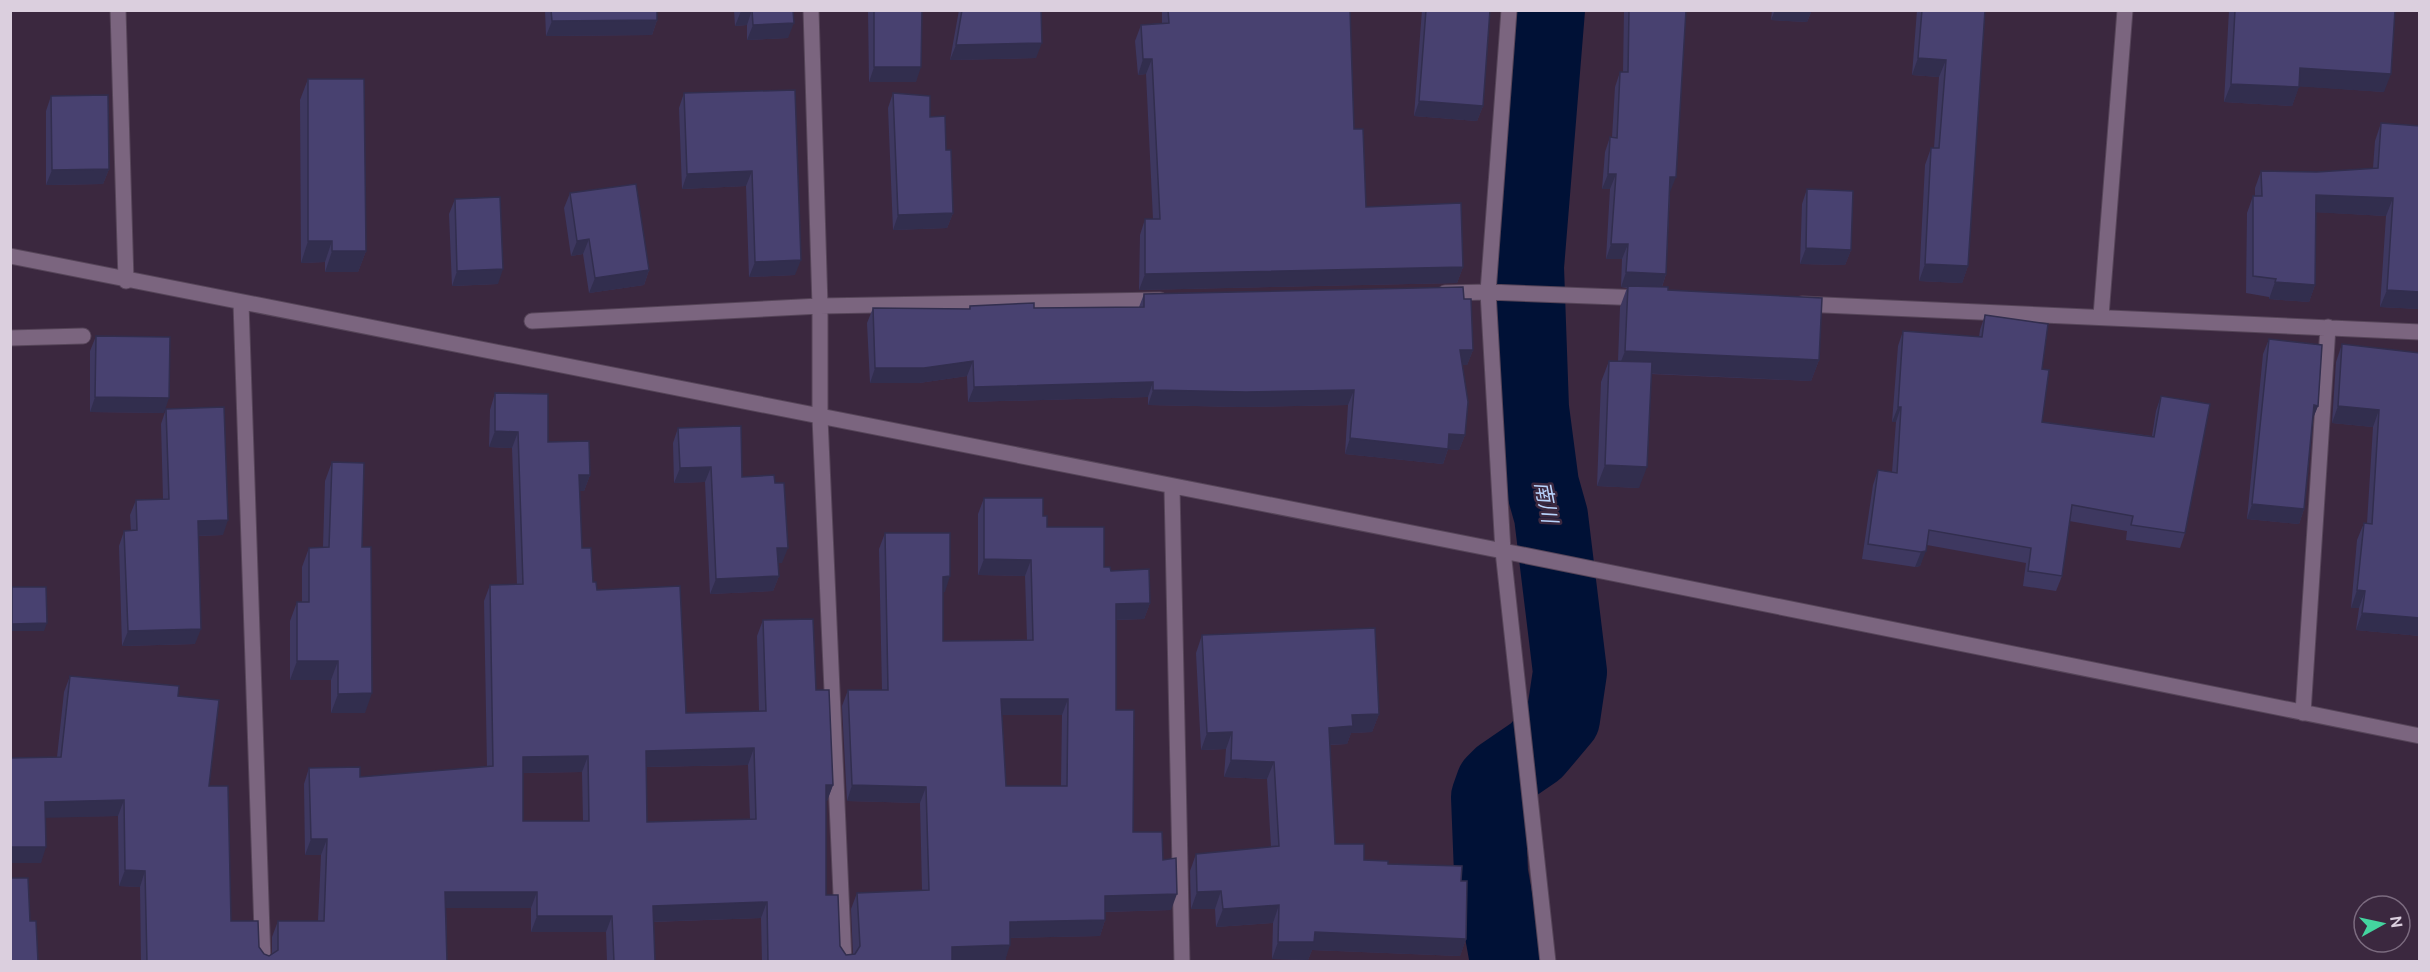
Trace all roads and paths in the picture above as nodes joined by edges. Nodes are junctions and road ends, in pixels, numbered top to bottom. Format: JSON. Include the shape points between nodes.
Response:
{"nodes":[{"id":1,"x":118,"y":10,"type":"edge"},
{"id":2,"x":811,"y":10,"type":"edge"},
{"id":3,"x":1509,"y":10,"type":"edge"},
{"id":4,"x":2125,"y":10,"type":"edge"},
{"id":5,"x":10,"y":256,"type":"edge"},
{"id":6,"x":126,"y":280,"type":"junction"},
{"id":7,"x":1488,"y":292,"type":"junction"},
{"id":8,"x":1429,"y":294,"type":"edge"},
{"id":9,"x":1653,"y":299,"type":"edge"},
{"id":10,"x":1172,"y":300,"type":"edge"},
{"id":11,"x":241,"y":303,"type":"junction"},
{"id":12,"x":1783,"y":304,"type":"edge"},
{"id":13,"x":820,"y":306,"type":"junction"},
{"id":14,"x":2102,"y":316,"type":"junction"},
{"id":15,"x":532,"y":321,"type":"dead end"},
{"id":16,"x":2328,"y":327,"type":"junction"},
{"id":17,"x":2420,"y":332,"type":"edge"},
{"id":18,"x":83,"y":336,"type":"dead end"},
{"id":19,"x":10,"y":338,"type":"edge"},
{"id":20,"x":820,"y":418,"type":"junction"},
{"id":21,"x":1172,"y":488,"type":"junction"},
{"id":22,"x":1503,"y":551,"type":"junction"},
{"id":23,"x":2304,"y":713,"type":"junction"},
{"id":24,"x":2420,"y":736,"type":"edge"},
{"id":25,"x":262,"y":962,"type":"edge"},
{"id":26,"x":844,"y":962,"type":"edge"},
{"id":27,"x":1182,"y":962,"type":"edge"},
{"id":28,"x":1548,"y":962,"type":"edge"}],
"edges":[{"from":1,"to":6,"type":"street"},
{"from":2,"to":13,"type":"street"},
{"from":3,"to":7,"type":"street"},
{"from":4,"to":14,"type":"street"},
{"from":5,"to":6,"type":"street"},
{"from":6,"to":11,"type":"street"},
{"from":7,"to":8,"type":"street"},
{"from":7,"to":9,"type":"street"},
{"from":7,"to":22,"type":"street"},
{"from":10,"to":13,"type":"street"},
{"from":11,"to":20,"type":"street"},
{"from":11,"to":25,"type":"street"},
{"from":12,"to":14,"type":"street"},
{"from":13,"to":15,"type":"street"},
{"from":13,"to":20,"type":"street"},
{"from":14,"to":16,"type":"street"},
{"from":16,"to":17,"type":"street"},
{"from":16,"to":23,"type":"street"},
{"from":18,"to":19,"type":"street"},
{"from":20,"to":21,"type":"street"},
{"from":20,"to":26,"type":"street"},
{"from":21,"to":22,"type":"street"},
{"from":21,"to":27,"type":"street"},
{"from":22,"to":23,"type":"street"},
{"from":22,"to":28,"type":"street"},
{"from":23,"to":24,"type":"street"}]}
